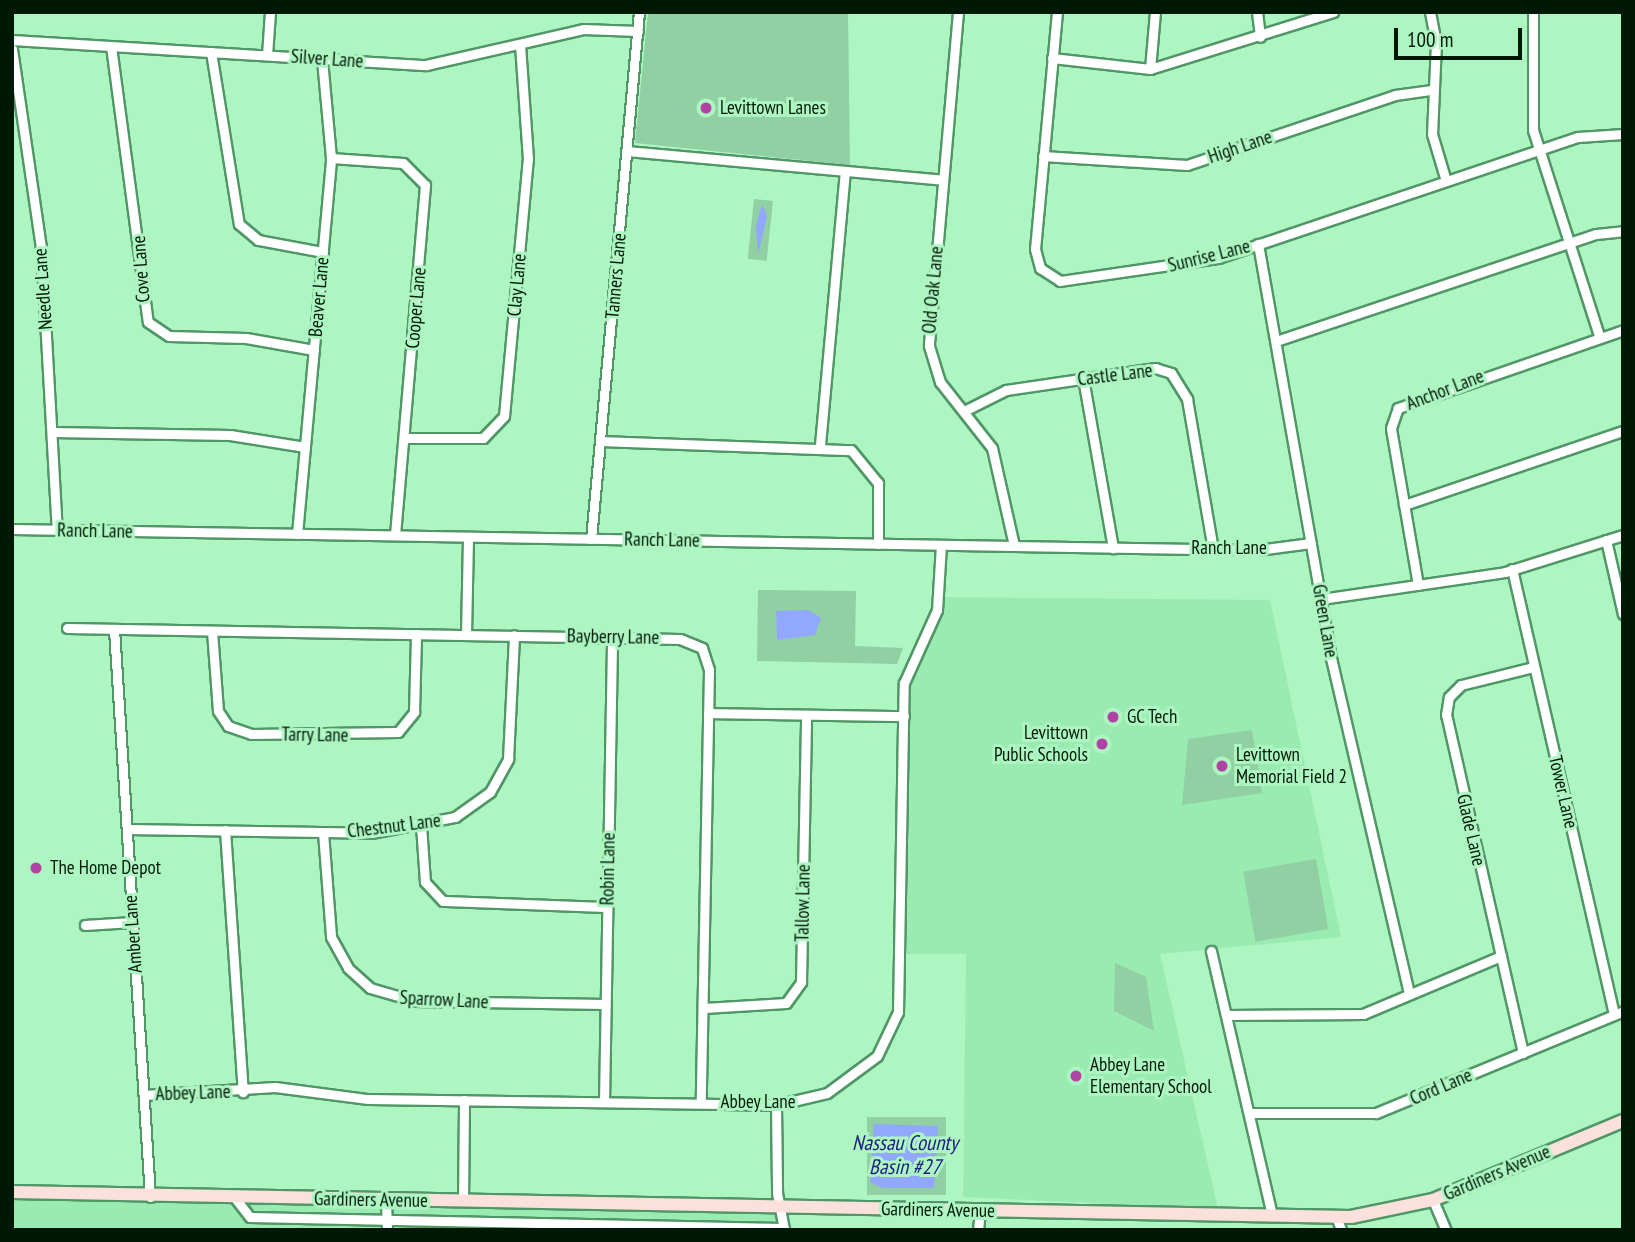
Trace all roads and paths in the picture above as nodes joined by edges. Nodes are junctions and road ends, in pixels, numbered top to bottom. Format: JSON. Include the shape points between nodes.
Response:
{"nodes":[{"id":1,"x":270,"y":12,"type":"edge"},
{"id":2,"x":639,"y":12,"type":"edge"},
{"id":3,"x":958,"y":12,"type":"edge"},
{"id":4,"x":1056,"y":12,"type":"edge"},
{"id":5,"x":1155,"y":12,"type":"edge"},
{"id":6,"x":1257,"y":12,"type":"edge"},
{"id":7,"x":1333,"y":12,"type":"edge"},
{"id":8,"x":1430,"y":12,"type":"edge"},
{"id":9,"x":1533,"y":12,"type":"edge"},
{"id":10,"x":638,"y":31,"type":"junction"},
{"id":11,"x":1260,"y":37,"type":"junction"},
{"id":12,"x":12,"y":40,"type":"edge"},
{"id":13,"x":520,"y":44,"type":"junction"},
{"id":14,"x":111,"y":46,"type":"junction"},
{"id":15,"x":12,"y":49,"type":"edge"},
{"id":16,"x":211,"y":52,"type":"junction"},
{"id":17,"x":267,"y":55,"type":"junction"},
{"id":18,"x":1052,"y":58,"type":"junction"},
{"id":19,"x":322,"y":59,"type":"junction"},
{"id":20,"x":1150,"y":69,"type":"junction"},
{"id":21,"x":1432,"y":90,"type":"junction"},
{"id":22,"x":1623,"y":134,"type":"edge"},
{"id":23,"x":1539,"y":150,"type":"junction"},
{"id":24,"x":627,"y":151,"type":"junction"},
{"id":25,"x":1043,"y":156,"type":"junction"},
{"id":26,"x":331,"y":158,"type":"junction"},
{"id":27,"x":845,"y":171,"type":"junction"},
{"id":28,"x":943,"y":180,"type":"junction"},
{"id":29,"x":1446,"y":181,"type":"junction"},
{"id":30,"x":1623,"y":231,"type":"edge"},
{"id":31,"x":1570,"y":243,"type":"junction"},
{"id":32,"x":1258,"y":244,"type":"junction"},
{"id":33,"x":323,"y":252,"type":"junction"},
{"id":34,"x":1623,"y":330,"type":"edge"},
{"id":35,"x":1599,"y":335,"type":"junction"},
{"id":36,"x":1276,"y":341,"type":"junction"},
{"id":37,"x":314,"y":350,"type":"junction"},
{"id":38,"x":1083,"y":378,"type":"junction"},
{"id":39,"x":964,"y":411,"type":"junction"},
{"id":40,"x":1623,"y":431,"type":"edge"},
{"id":41,"x":52,"y":432,"type":"junction"},
{"id":42,"x":404,"y":438,"type":"junction"},
{"id":43,"x":600,"y":441,"type":"junction"},
{"id":44,"x":820,"y":445,"type":"junction"},
{"id":45,"x":305,"y":447,"type":"junction"},
{"id":46,"x":1404,"y":505,"type":"junction"},
{"id":47,"x":12,"y":529,"type":"edge"},
{"id":48,"x":57,"y":530,"type":"junction"},
{"id":49,"x":297,"y":534,"type":"junction"},
{"id":50,"x":395,"y":535,"type":"junction"},
{"id":51,"x":1623,"y":535,"type":"edge"},
{"id":52,"x":468,"y":537,"type":"junction"},
{"id":53,"x":591,"y":539,"type":"junction"},
{"id":54,"x":1606,"y":540,"type":"junction"},
{"id":55,"x":1311,"y":543,"type":"junction"},
{"id":56,"x":878,"y":544,"type":"junction"},
{"id":57,"x":941,"y":545,"type":"junction"},
{"id":58,"x":1014,"y":546,"type":"junction"},
{"id":59,"x":1114,"y":548,"type":"junction"},
{"id":60,"x":1213,"y":549,"type":"junction"},
{"id":61,"x":1512,"y":569,"type":"junction"},
{"id":62,"x":1418,"y":585,"type":"junction"},
{"id":63,"x":1321,"y":599,"type":"junction"},
{"id":64,"x":1623,"y":614,"type":"edge"},
{"id":65,"x":67,"y":628,"type":"dead end"},
{"id":66,"x":114,"y":629,"type":"junction"},
{"id":67,"x":212,"y":631,"type":"junction"},
{"id":68,"x":416,"y":634,"type":"junction"},
{"id":69,"x":466,"y":634,"type":"junction"},
{"id":70,"x":514,"y":635,"type":"junction"},
{"id":71,"x":612,"y":637,"type":"junction"},
{"id":72,"x":1534,"y":667,"type":"junction"},
{"id":73,"x":708,"y":713,"type":"junction"},
{"id":74,"x":806,"y":715,"type":"junction"},
{"id":75,"x":904,"y":716,"type":"junction"},
{"id":76,"x":421,"y":825,"type":"junction"},
{"id":77,"x":127,"y":829,"type":"junction"},
{"id":78,"x":225,"y":830,"type":"junction"},
{"id":79,"x":323,"y":832,"type":"junction"},
{"id":80,"x":607,"y":907,"type":"junction"},
{"id":81,"x":132,"y":922,"type":"junction"},
{"id":82,"x":85,"y":925,"type":"dead end"},
{"id":83,"x":1211,"y":951,"type":"dead end"},
{"id":84,"x":1501,"y":956,"type":"junction"},
{"id":85,"x":1409,"y":994,"type":"junction"},
{"id":86,"x":605,"y":1004,"type":"junction"},
{"id":87,"x":704,"y":1008,"type":"junction"},
{"id":88,"x":1618,"y":1012,"type":"edge"},
{"id":89,"x":1226,"y":1015,"type":"junction"},
{"id":90,"x":1523,"y":1053,"type":"junction"},
{"id":91,"x":243,"y":1092,"type":"junction"},
{"id":92,"x":144,"y":1095,"type":"junction"},
{"id":93,"x":464,"y":1100,"type":"junction"},
{"id":94,"x":604,"y":1102,"type":"junction"},
{"id":95,"x":701,"y":1102,"type":"junction"},
{"id":96,"x":776,"y":1105,"type":"junction"},
{"id":97,"x":1249,"y":1113,"type":"junction"},
{"id":98,"x":1623,"y":1121,"type":"edge"},
{"id":99,"x":12,"y":1192,"type":"edge"},
{"id":100,"x":150,"y":1197,"type":"junction"},
{"id":101,"x":234,"y":1198,"type":"junction"},
{"id":102,"x":1433,"y":1200,"type":"junction"},
{"id":103,"x":386,"y":1201,"type":"junction"},
{"id":104,"x":463,"y":1202,"type":"junction"},
{"id":105,"x":780,"y":1207,"type":"junction"},
{"id":106,"x":980,"y":1210,"type":"junction"},
{"id":107,"x":1272,"y":1216,"type":"junction"},
{"id":108,"x":1336,"y":1216,"type":"junction"},
{"id":109,"x":387,"y":1225,"type":"edge"},
{"id":110,"x":784,"y":1229,"type":"edge"},
{"id":111,"x":978,"y":1230,"type":"edge"},
{"id":112,"x":1341,"y":1230,"type":"edge"},
{"id":113,"x":1446,"y":1230,"type":"edge"}],
"edges":[{"from":1,"to":17,"type":"street"},
{"from":2,"to":10,"type":"street","name":"Tanners Lane"},
{"from":3,"to":28,"type":"street","name":"Old Oak Lane"},
{"from":4,"to":18,"type":"street","name":"Sunrise Lane"},
{"from":5,"to":20,"type":"street"},
{"from":6,"to":11,"type":"street"},
{"from":7,"to":11,"type":"street"},
{"from":8,"to":21,"type":"street","via":[[1436,43]]},
{"from":9,"to":23,"type":"street","via":[[1529,105]]},
{"from":10,"to":13,"type":"street","name":"Silver Lane","via":[[583,29]]},
{"from":10,"to":24,"type":"street","name":"Tanners Lane"},
{"from":11,"to":20,"type":"street"},
{"from":12,"to":14,"type":"street","name":"Silver Lane"},
{"from":13,"to":19,"type":"street","name":"Silver Lane","via":[[426,65]]},
{"from":13,"to":42,"type":"street","name":"Clay Lane","via":[[528,159],[503,416],[483,438]]},
{"from":14,"to":16,"type":"street","name":"Silver Lane"},
{"from":14,"to":37,"type":"street","name":"Cove Lane","via":[[148,322],[169,336],[246,338]]},
{"from":15,"to":41,"type":"street","name":"Needle Lane","via":[[41,247]]},
{"from":16,"to":17,"type":"street","name":"Silver Lane"},
{"from":16,"to":33,"type":"street","via":[[239,224],[258,240]]},
{"from":17,"to":19,"type":"street","name":"Silver Lane"},
{"from":18,"to":20,"type":"street"},
{"from":18,"to":25,"type":"street","name":"Sunrise Lane"},
{"from":19,"to":26,"type":"street","name":"Beaver Lane"},
{"from":21,"to":25,"type":"street","name":"High Lane","via":[[1395,95],[1186,165]]},
{"from":21,"to":29,"type":"street","via":[[1432,134]]},
{"from":22,"to":23,"type":"street","name":"Sunrise Lane","via":[[1578,137]]},
{"from":23,"to":29,"type":"street","name":"Sunrise Lane"},
{"from":23,"to":31,"type":"street"},
{"from":24,"to":27,"type":"street"},
{"from":24,"to":43,"type":"street","name":"Tanners Lane"},
{"from":25,"to":32,"type":"street","name":"Sunrise Lane","via":[[1035,249],[1040,268],[1054,279],[1195,263]]},
{"from":26,"to":33,"type":"street","name":"Beaver Lane"},
{"from":26,"to":42,"type":"street","name":"Cooper Lane","via":[[404,163],[425,185]]},
{"from":27,"to":28,"type":"street"},
{"from":27,"to":44,"type":"street"},
{"from":28,"to":39,"type":"street","name":"Old Oak Lane","via":[[929,346],[940,382]]},
{"from":29,"to":32,"type":"street","name":"Sunrise Lane"},
{"from":30,"to":31,"type":"street"},
{"from":31,"to":35,"type":"street"},
{"from":31,"to":36,"type":"street"},
{"from":32,"to":36,"type":"street","name":"Green Lane"},
{"from":33,"to":37,"type":"street","name":"Beaver Lane"},
{"from":34,"to":35,"type":"street","name":"Anchor Lane"},
{"from":35,"to":46,"type":"street","name":"Anchor Lane","via":[[1402,404],[1391,428]]},
{"from":36,"to":55,"type":"street","name":"Green Lane"},
{"from":37,"to":45,"type":"street","name":"Beaver Lane"},
{"from":38,"to":39,"type":"street","name":"Castle Lane","via":[[1006,390]]},
{"from":38,"to":59,"type":"street"},
{"from":38,"to":60,"type":"street","name":"Castle Lane","via":[[1156,368],[1180,381]]},
{"from":39,"to":58,"type":"street","name":"Old Oak Lane","via":[[998,461]]},
{"from":40,"to":46,"type":"street"},
{"from":41,"to":45,"type":"street","via":[[230,435]]},
{"from":41,"to":48,"type":"street","name":"Needle Lane"},
{"from":42,"to":50,"type":"street","name":"Cooper Lane"},
{"from":43,"to":44,"type":"street"},
{"from":43,"to":53,"type":"street","name":"Tanners Lane"},
{"from":44,"to":56,"type":"street","via":[[851,450],[874,471]]},
{"from":45,"to":49,"type":"street","name":"Beaver Lane"},
{"from":46,"to":62,"type":"street","name":"Anchor Lane"},
{"from":47,"to":48,"type":"street","name":"Ranch Lane"},
{"from":48,"to":49,"type":"street","name":"Ranch Lane"},
{"from":49,"to":50,"type":"street","name":"Ranch Lane"},
{"from":50,"to":52,"type":"street","name":"Ranch Lane"},
{"from":51,"to":54,"type":"street"},
{"from":52,"to":53,"type":"street","name":"Ranch Lane"},
{"from":52,"to":69,"type":"street"},
{"from":53,"to":56,"type":"street","name":"Ranch Lane"},
{"from":54,"to":61,"type":"street"},
{"from":54,"to":64,"type":"street"},
{"from":55,"to":60,"type":"street","name":"Ranch Lane"},
{"from":55,"to":63,"type":"street","name":"Green Lane"},
{"from":56,"to":57,"type":"street","name":"Ranch Lane"},
{"from":57,"to":58,"type":"street","name":"Ranch Lane"},
{"from":57,"to":75,"type":"street","name":"Abbey Lane","via":[[937,610],[907,666]]},
{"from":58,"to":59,"type":"street","name":"Ranch Lane"},
{"from":59,"to":60,"type":"street","name":"Ranch Lane"},
{"from":61,"to":62,"type":"street"},
{"from":61,"to":72,"type":"street","name":"Tower Lane"},
{"from":62,"to":63,"type":"street"},
{"from":63,"to":85,"type":"street","name":"Green Lane"},
{"from":65,"to":66,"type":"street","name":"Bayberry Lane"},
{"from":66,"to":67,"type":"street","name":"Bayberry Lane"},
{"from":66,"to":77,"type":"street","name":"Amber Lane"},
{"from":67,"to":68,"type":"street","name":"Bayberry Lane"},
{"from":67,"to":68,"type":"street","name":"Tarry Lane","via":[[218,711],[228,726],[251,734],[398,732],[414,712]]},
{"from":68,"to":69,"type":"street","name":"Bayberry Lane"},
{"from":69,"to":70,"type":"street","name":"Bayberry Lane"},
{"from":70,"to":71,"type":"street","name":"Bayberry Lane"},
{"from":70,"to":76,"type":"street","name":"Chestnut Lane","via":[[512,732],[503,772],[469,810]]},
{"from":71,"to":73,"type":"street","name":"Bayberry Lane","via":[[680,639],[702,648],[709,670]]},
{"from":71,"to":80,"type":"street","name":"Robin Lane"},
{"from":72,"to":84,"type":"street","name":"Glade Lane","via":[[1461,685],[1446,704]]},
{"from":72,"to":88,"type":"street","name":"Tower Lane"},
{"from":73,"to":74,"type":"street"},
{"from":73,"to":87,"type":"street","name":"Bayberry Lane"},
{"from":74,"to":75,"type":"street"},
{"from":74,"to":87,"type":"street","name":"Tallow Lane","via":[[801,982],[786,1003]]},
{"from":75,"to":96,"type":"street","name":"Abbey Lane","via":[[899,991],[892,1032],[877,1056],[827,1093]]},
{"from":76,"to":79,"type":"street","name":"Chestnut Lane"},
{"from":76,"to":80,"type":"street","via":[[425,881],[443,901]]},
{"from":77,"to":78,"type":"street","name":"Chestnut Lane"},
{"from":77,"to":81,"type":"street","name":"Amber Lane"},
{"from":78,"to":79,"type":"street","name":"Chestnut Lane"},
{"from":78,"to":91,"type":"street"},
{"from":79,"to":86,"type":"street","name":"Sparrow Lane","via":[[331,937],[348,968],[370,988],[415,1001]]},
{"from":80,"to":86,"type":"street","name":"Robin Lane"},
{"from":81,"to":82,"type":"street"},
{"from":81,"to":92,"type":"street","name":"Amber Lane"},
{"from":83,"to":89,"type":"street"},
{"from":84,"to":85,"type":"street"},
{"from":84,"to":90,"type":"street","name":"Glade Lane"},
{"from":85,"to":89,"type":"street","via":[[1347,1017]]},
{"from":86,"to":94,"type":"street","name":"Robin Lane"},
{"from":87,"to":95,"type":"street","name":"Bayberry Lane"},
{"from":88,"to":90,"type":"street","name":"Cord Lane"},
{"from":89,"to":97,"type":"street"},
{"from":90,"to":97,"type":"street","name":"Cord Lane","via":[[1376,1113]]},
{"from":91,"to":92,"type":"street","name":"Abbey Lane"},
{"from":91,"to":93,"type":"street","name":"Abbey Lane","via":[[275,1087],[368,1099]]},
{"from":92,"to":100,"type":"street","name":"Amber Lane"},
{"from":93,"to":94,"type":"street","name":"Abbey Lane"},
{"from":93,"to":104,"type":"street"},
{"from":94,"to":95,"type":"street","name":"Abbey Lane"},
{"from":95,"to":96,"type":"street","name":"Abbey Lane"},
{"from":96,"to":105,"type":"street"},
{"from":97,"to":107,"type":"street"},
{"from":98,"to":102,"type":"main road","name":"Gardiners Avenue"},
{"from":99,"to":100,"type":"main road","name":"Gardiners Avenue"},
{"from":100,"to":101,"type":"main road","name":"Gardiners Avenue"},
{"from":101,"to":103,"type":"main road","name":"Gardiners Avenue"},
{"from":101,"to":109,"type":"street","name":"Gardiners Avenue","via":[[250,1217]]},
{"from":102,"to":108,"type":"main road","name":"Gardiners Avenue","via":[[1387,1213]]},
{"from":102,"to":113,"type":"street"},
{"from":103,"to":104,"type":"main road","name":"Gardiners Avenue"},
{"from":103,"to":109,"type":"street"},
{"from":104,"to":105,"type":"main road","name":"Gardiners Avenue"},
{"from":105,"to":106,"type":"main road","name":"Gardiners Avenue"},
{"from":105,"to":110,"type":"street"},
{"from":106,"to":107,"type":"main road","name":"Gardiners Avenue"},
{"from":106,"to":111,"type":"street"},
{"from":107,"to":108,"type":"main road","name":"Gardiners Avenue"},
{"from":108,"to":112,"type":"street"},
{"from":109,"to":110,"type":"street","name":"Gardiners Avenue"}]}
